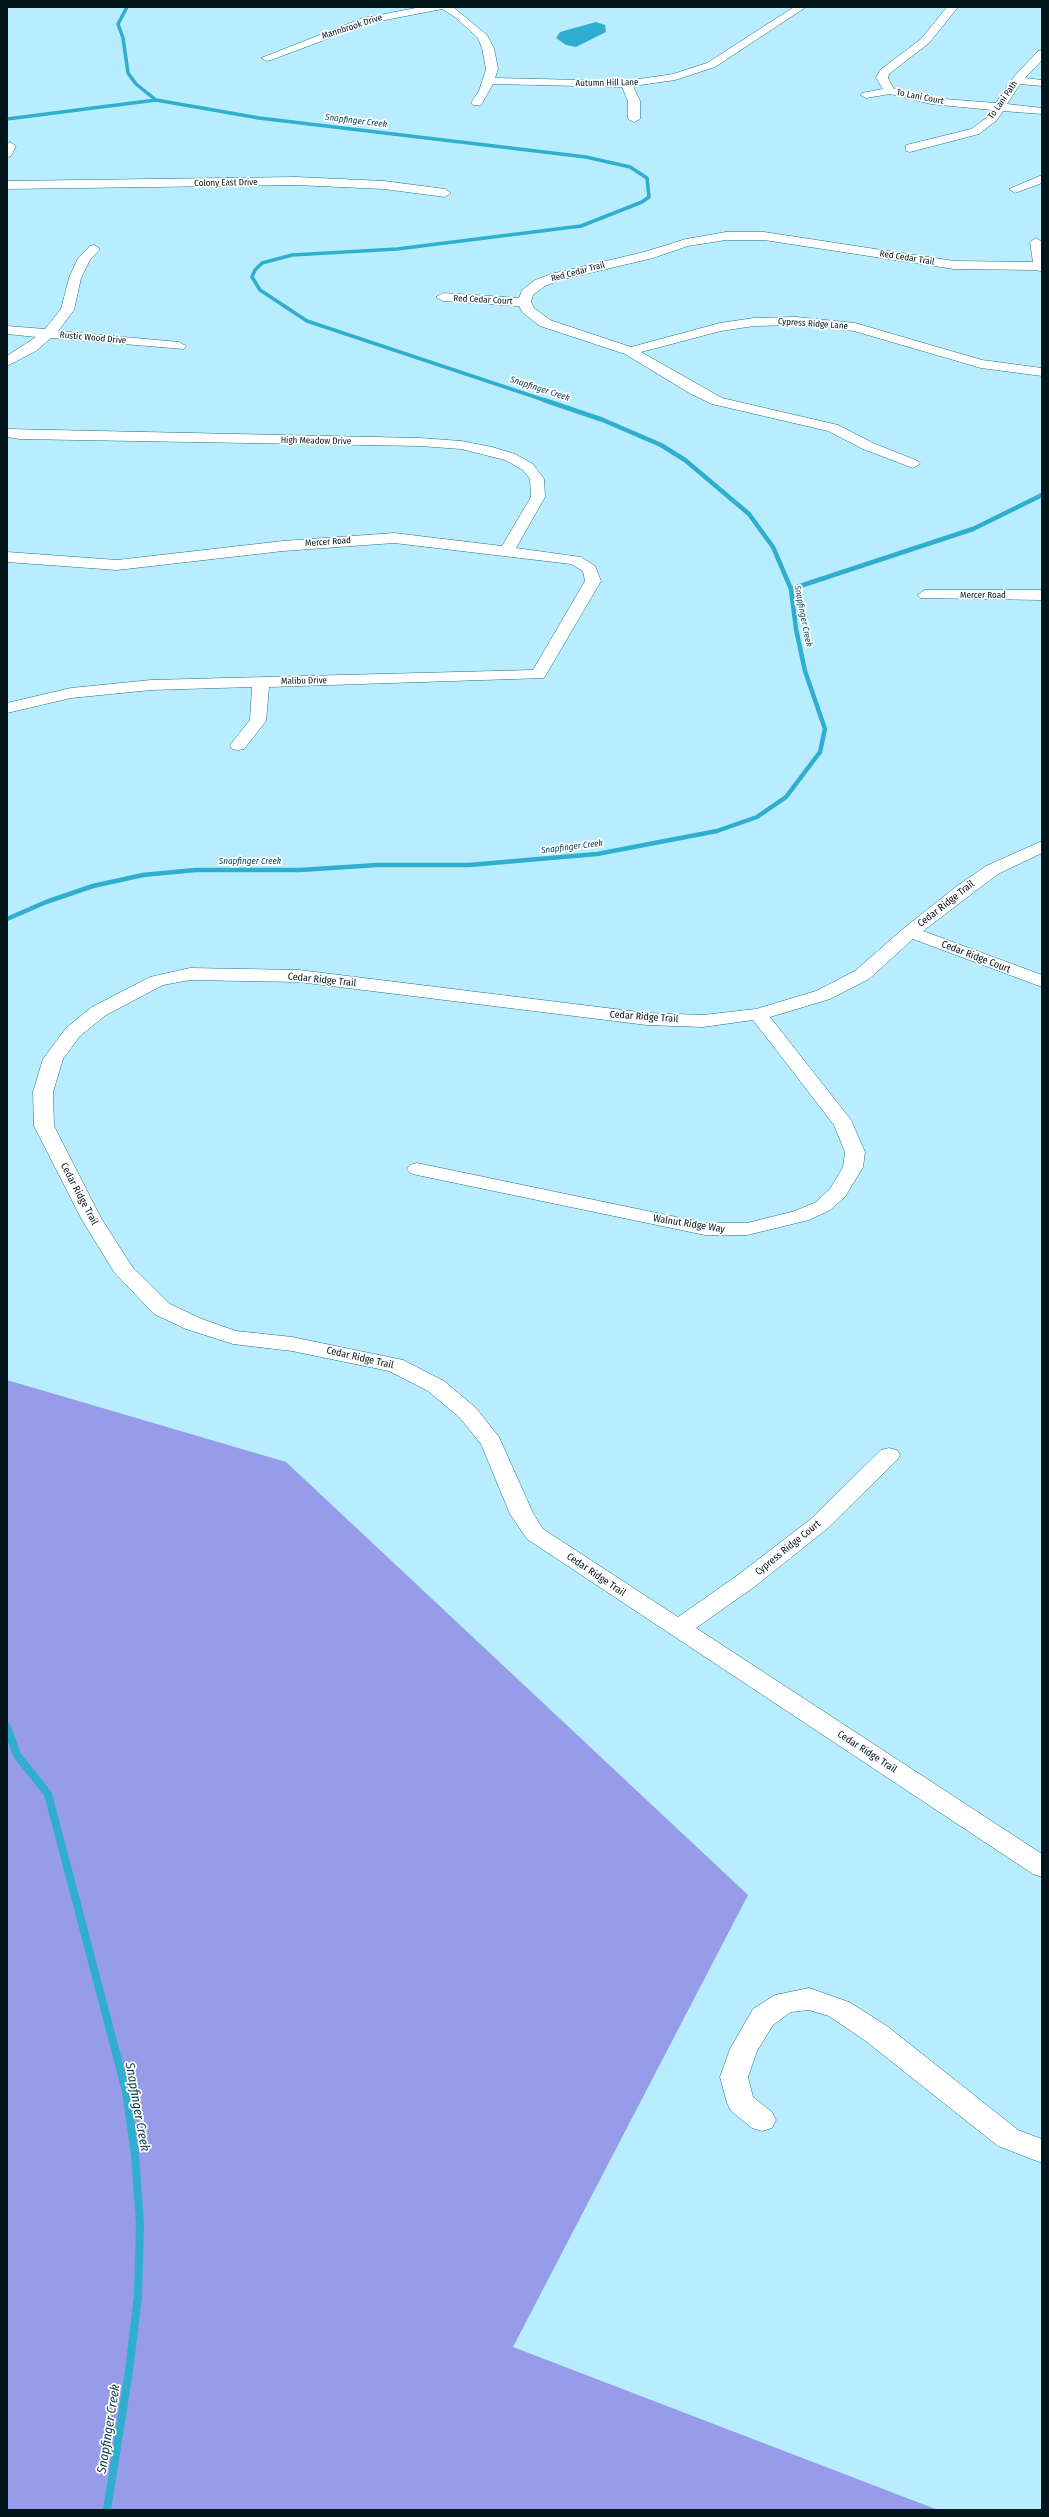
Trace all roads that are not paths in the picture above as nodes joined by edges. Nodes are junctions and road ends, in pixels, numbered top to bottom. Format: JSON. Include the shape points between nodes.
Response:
{"nodes":[{"id":1,"x":439,"y":7,"type":"edge"},
{"id":2,"x":446,"y":7,"type":"edge"},
{"id":3,"x":801,"y":7,"type":"edge"},
{"id":4,"x":953,"y":7,"type":"edge"},
{"id":5,"x":1042,"y":53,"type":"edge"},
{"id":6,"x":267,"y":58,"type":"dead end"},
{"id":7,"x":1017,"y":80,"type":"junction"},
{"id":8,"x":489,"y":81,"type":"junction"},
{"id":9,"x":1042,"y":83,"type":"edge"},
{"id":10,"x":626,"y":84,"type":"junction"},
{"id":11,"x":890,"y":91,"type":"junction"},
{"id":12,"x":866,"y":94,"type":"dead end"},
{"id":13,"x":477,"y":103,"type":"dead end"},
{"id":14,"x":1000,"y":107,"type":"junction"},
{"id":15,"x":1042,"y":111,"type":"edge"},
{"id":16,"x":634,"y":119,"type":"dead end"},
{"id":17,"x":910,"y":148,"type":"dead end"},
{"id":18,"x":1042,"y":180,"type":"edge"},
{"id":19,"x":7,"y":185,"type":"edge"},
{"id":20,"x":1015,"y":189,"type":"dead end"},
{"id":21,"x":445,"y":192,"type":"dead end"},
{"id":22,"x":1036,"y":242,"type":"dead end"},
{"id":23,"x":94,"y":248,"type":"dead end"},
{"id":24,"x":1041,"y":267,"type":"edge"},
{"id":25,"x":443,"y":297,"type":"dead end"},
{"id":26,"x":524,"y":302,"type":"junction"},
{"id":27,"x":7,"y":330,"type":"edge"},
{"id":28,"x":48,"y":334,"type":"junction"},
{"id":29,"x":179,"y":346,"type":"dead end"},
{"id":30,"x":630,"y":351,"type":"junction"},
{"id":31,"x":7,"y":362,"type":"edge"},
{"id":32,"x":1042,"y":372,"type":"edge"},
{"id":33,"x":7,"y":433,"type":"edge"},
{"id":34,"x":914,"y":464,"type":"dead end"},
{"id":35,"x":508,"y":549,"type":"junction"},
{"id":36,"x":7,"y":557,"type":"edge"},
{"id":37,"x":925,"y":595,"type":"dead end"},
{"id":38,"x":1042,"y":595,"type":"edge"},
{"id":39,"x":570,"y":620,"type":"joint"},
{"id":40,"x":261,"y":682,"type":"junction"},
{"id":41,"x":7,"y":708,"type":"edge"},
{"id":42,"x":238,"y":745,"type":"dead end"},
{"id":43,"x":1042,"y":846,"type":"edge"},
{"id":44,"x":910,"y":932,"type":"junction"},
{"id":45,"x":1042,"y":981,"type":"edge"},
{"id":46,"x":758,"y":1014,"type":"junction"},
{"id":47,"x":417,"y":1169,"type":"dead end"},
{"id":48,"x":889,"y":1455,"type":"dead end"},
{"id":49,"x":678,"y":1629,"type":"junction"},
{"id":50,"x":1039,"y":1859,"type":"edge"},
{"id":51,"x":762,"y":2120,"type":"dead end"},
{"id":52,"x":1042,"y":2151,"type":"edge"}],
"edges":[{"from":1,"to":6,"type":"street","name":"Mannbrook Drive","via":[[367,20]]},
{"from":2,"to":8,"type":"street","via":[[459,15],[483,38],[488,48],[492,69]]},
{"from":3,"to":10,"type":"street","name":"Autumn Hill Lane","via":[[711,65],[675,77]]},
{"from":4,"to":11,"type":"street","name":"To Lani Court","via":[[925,41],[884,72],[882,78]]},
{"from":5,"to":7,"type":"street","name":"To Lani Path"},
{"from":7,"to":9,"type":"street"},
{"from":7,"to":14,"type":"street","name":"To Lani Path"},
{"from":8,"to":10,"type":"street","name":"Autumn Hill Lane"},
{"from":8,"to":13,"type":"street"},
{"from":10,"to":16,"type":"street","via":[[634,101]]},
{"from":11,"to":12,"type":"street"},
{"from":11,"to":14,"type":"street","name":"To Lani Court","via":[[931,101]]},
{"from":14,"to":15,"type":"street","name":"To Lani Court"},
{"from":14,"to":17,"type":"street","name":"To Lani Path","via":[[993,118],[975,132]]},
{"from":18,"to":20,"type":"street"},
{"from":19,"to":21,"type":"street","name":"Colony East Drive","via":[[304,182],[384,185]]},
{"from":22,"to":24,"type":"street"},
{"from":23,"to":28,"type":"street","via":[[84,258],[75,278],[67,310]]},
{"from":24,"to":26,"type":"street","name":"Red Cedar Trail","via":[[954,265],[764,236],[726,236],[686,243],[556,277],[532,288],[526,293]]},
{"from":25,"to":26,"type":"street","name":"Red Cedar Court"},
{"from":26,"to":30,"type":"street","via":[[528,310],[545,323]]},
{"from":27,"to":28,"type":"street","name":"Rustic Wood Drive"},
{"from":28,"to":29,"type":"street","name":"Rustic Wood Drive"},
{"from":28,"to":31,"type":"street"},
{"from":30,"to":32,"type":"street","name":"Cypress Ridge Lane","via":[[720,327],[754,322],[796,321],[855,327],[981,364]]},
{"from":30,"to":34,"type":"street","via":[[696,392],[717,401],[833,428],[868,446]]},
{"from":33,"to":35,"type":"street","name":"High Meadow Drive","via":[[36,436],[420,442],[487,450],[510,457],[528,468],[538,479],[538,497]]},
{"from":35,"to":36,"type":"street","name":"Mercer Road","via":[[394,538],[283,546],[117,565]]},
{"from":35,"to":39,"type":"street","name":"Mercer Road","via":[[576,560],[590,569],[593,581]]},
{"from":37,"to":38,"type":"street","name":"Mercer Road"},
{"from":39,"to":40,"type":"street","name":"Malibu Drive","via":[[538,676]]},
{"from":40,"to":41,"type":"street","name":"Malibu Drive","via":[[107,688],[71,693]]},
{"from":40,"to":42,"type":"street","via":[[258,722]]},
{"from":43,"to":44,"type":"street","name":"Cedar Ridge Trail","via":[[992,870]]},
{"from":44,"to":45,"type":"street","name":"Cedar Ridge Court"},
{"from":44,"to":46,"type":"street","name":"Cedar Ridge Trail","via":[[862,975],[848,983],[823,995]]},
{"from":46,"to":47,"type":"street","name":"Walnut Ridge Way","via":[[844,1124],[856,1152],[853,1167],[838,1193],[822,1206],[802,1216],[747,1229],[705,1229]]},
{"from":46,"to":49,"type":"street","name":"Cedar Ridge Trail","via":[[703,1021],[647,1019],[299,976],[190,974],[157,981],[99,1011],[73,1032],[54,1059],[43,1092],[44,1126],[91,1218],[124,1272],[162,1309],[194,1324],[233,1336],[292,1344],[395,1365],[436,1386],[468,1413],[491,1442],[522,1514],[535,1534]]},
{"from":48,"to":49,"type":"street","name":"Cypress Ridge Court","via":[[820,1523],[746,1581]]},
{"from":49,"to":50,"type":"street","name":"Cedar Ridge Trail"},
{"from":51,"to":52,"type":"street","via":[[741,2103],[734,2077],[744,2049],[763,2016],[785,2002],[809,1999],[839,2009],[877,2034],[1008,2138]]}]}
